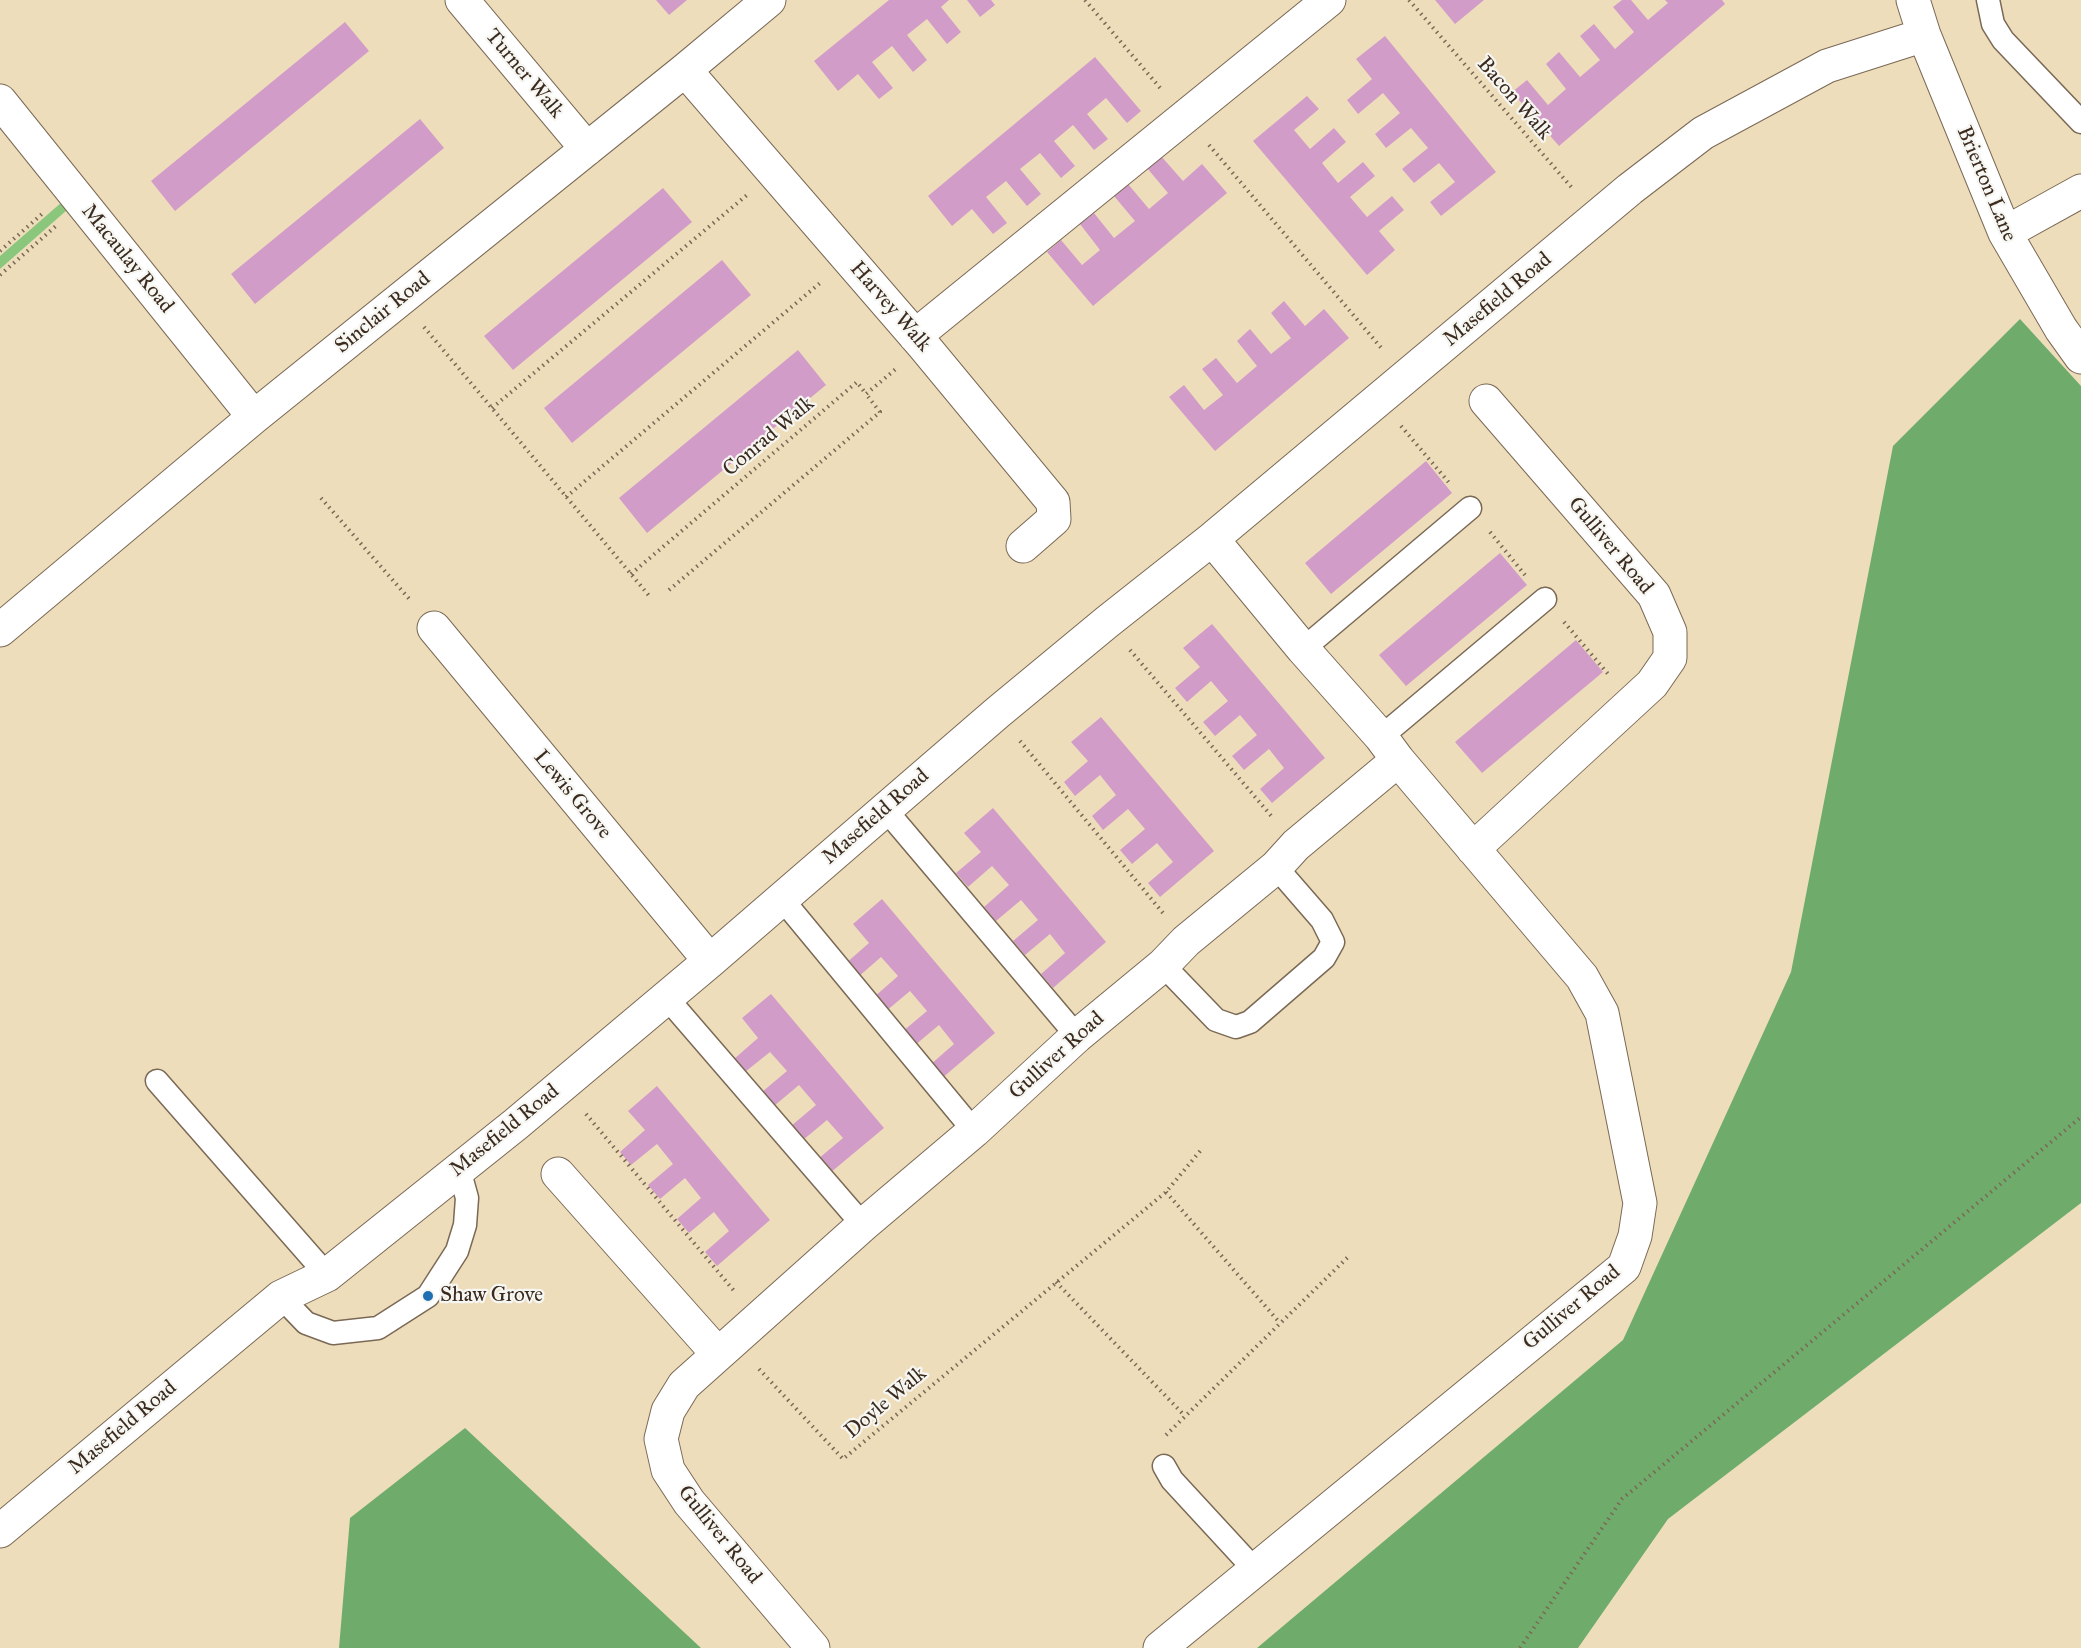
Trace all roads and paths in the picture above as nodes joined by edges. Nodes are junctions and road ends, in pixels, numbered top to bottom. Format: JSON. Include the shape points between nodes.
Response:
{"nodes":[{"id":1,"x":462,"y":0,"type":"edge"},
{"id":2,"x":769,"y":0,"type":"edge"},
{"id":3,"x":1084,"y":0,"type":"edge"},
{"id":4,"x":1329,"y":0,"type":"edge"},
{"id":5,"x":1409,"y":0,"type":"edge"},
{"id":6,"x":1913,"y":0,"type":"edge"},
{"id":7,"x":1988,"y":0,"type":"edge"},
{"id":8,"x":1924,"y":35,"type":"junction"},
{"id":9,"x":685,"y":70,"type":"junction"},
{"id":10,"x":0,"y":101,"type":"edge"},
{"id":11,"x":1184,"y":116,"type":"junction"},
{"id":12,"x":2081,"y":122,"type":"edge"},
{"id":13,"x":587,"y":149,"type":"junction"},
{"id":14,"x":774,"y":173,"type":"junction"},
{"id":15,"x":2081,"y":191,"type":"edge"},
{"id":16,"x":76,"y":196,"type":"junction"},
{"id":17,"x":1597,"y":217,"type":"junction"},
{"id":18,"x":2005,"y":233,"type":"junction"},
{"id":19,"x":0,"y":251,"type":"edge"},
{"id":20,"x":848,"y":259,"type":"junction"},
{"id":21,"x":0,"y":275,"type":"edge"},
{"id":22,"x":401,"y":299,"type":"junction"},
{"id":23,"x":919,"y":341,"type":"junction"},
{"id":24,"x":2081,"y":357,"type":"edge"},
{"id":25,"x":1407,"y":378,"type":"junction"},
{"id":26,"x":866,"y":394,"type":"junction"},
{"id":27,"x":1379,"y":401,"type":"junction"},
{"id":28,"x":1485,"y":401,"type":"dead end"},
{"id":29,"x":492,"y":408,"type":"junction"},
{"id":30,"x":254,"y":417,"type":"junction"},
{"id":31,"x":566,"y":497,"type":"junction"},
{"id":32,"x":321,"y":498,"type":"dead end"},
{"id":33,"x":1470,"y":508,"type":"junction"},
{"id":34,"x":1212,"y":539,"type":"junction"},
{"id":35,"x":1023,"y":546,"type":"dead end"},
{"id":36,"x":631,"y":574,"type":"junction"},
{"id":37,"x":669,"y":590,"type":"dead end"},
{"id":38,"x":651,"y":598,"type":"dead end"},
{"id":39,"x":1545,"y":599,"type":"junction"},
{"id":40,"x":1107,"y":622,"type":"junction"},
{"id":41,"x":434,"y":628,"type":"joint"},
{"id":42,"x":0,"y":630,"type":"edge"},
{"id":43,"x":1303,"y":649,"type":"junction"},
{"id":44,"x":1632,"y":703,"type":"junction"},
{"id":45,"x":997,"y":713,"type":"junction"},
{"id":46,"x":1390,"y":749,"type":"junction"},
{"id":47,"x":885,"y":809,"type":"junction"},
{"id":48,"x":1473,"y":849,"type":"junction"},
{"id":49,"x":1286,"y":856,"type":"junction"},
{"id":50,"x":782,"y":899,"type":"junction"},
{"id":51,"x":1186,"y":941,"type":"junction"},
{"id":52,"x":710,"y":961,"type":"junction"},
{"id":53,"x":1163,"y":965,"type":"junction"},
{"id":54,"x":666,"y":997,"type":"junction"},
{"id":55,"x":1077,"y":1036,"type":"junction"},
{"id":56,"x":158,"y":1081,"type":"dead end"},
{"id":57,"x":581,"y":1109,"type":"dead end"},
{"id":58,"x":2081,"y":1117,"type":"edge"},
{"id":59,"x":974,"y":1131,"type":"junction"},
{"id":60,"x":1201,"y":1150,"type":"dead end"},
{"id":61,"x":459,"y":1169,"type":"junction"},
{"id":62,"x":558,"y":1174,"type":"dead end"},
{"id":63,"x":1166,"y":1192,"type":"junction"},
{"id":64,"x":863,"y":1225,"type":"junction"},
{"id":65,"x":1348,"y":1257,"type":"dead end"},
{"id":66,"x":327,"y":1275,"type":"junction"},
{"id":67,"x":1056,"y":1282,"type":"junction"},
{"id":68,"x":281,"y":1297,"type":"junction"},
{"id":69,"x":727,"y":1300,"type":"dead end"},
{"id":70,"x":1280,"y":1323,"type":"junction"},
{"id":71,"x":717,"y":1353,"type":"junction"},
{"id":72,"x":756,"y":1365,"type":"dead end"},
{"id":73,"x":1184,"y":1415,"type":"junction"},
{"id":74,"x":1160,"y":1440,"type":"dead end"},
{"id":75,"x":1164,"y":1466,"type":"dead end"},
{"id":76,"x":0,"y":1531,"type":"edge"},
{"id":77,"x":1255,"y":1570,"type":"junction"},
{"id":78,"x":813,"y":1648,"type":"edge"},
{"id":79,"x":1160,"y":1648,"type":"edge"},
{"id":80,"x":1520,"y":1648,"type":"edge"}],
"edges":[{"from":1,"to":13,"type":"street","name":"Turner Walk"},
{"from":2,"to":9,"type":"street","name":"Sinclair Road"},
{"from":3,"to":11,"type":"path"},
{"from":4,"to":11,"type":"street"},
{"from":5,"to":17,"type":"path","name":"Bacon Walk"},
{"from":6,"to":8,"type":"street","name":"Brierton Lane"},
{"from":7,"to":12,"type":"lane","via":[[1993,24],[2003,40]]},
{"from":8,"to":17,"type":"street","name":"Masefield Road","via":[[1827,66],[1703,133]]},
{"from":8,"to":18,"type":"street","name":"Brierton Lane"},
{"from":9,"to":13,"type":"street","name":"Sinclair Road"},
{"from":9,"to":14,"type":"street","name":"Harvey Walk"},
{"from":10,"to":16,"type":"street","name":"Macaulay Road"},
{"from":11,"to":23,"type":"street"},
{"from":11,"to":25,"type":"path"},
{"from":13,"to":22,"type":"street","name":"Sinclair Road"},
{"from":14,"to":20,"type":"street","name":"Harvey Walk"},
{"from":14,"to":29,"type":"path"},
{"from":15,"to":18,"type":"street"},
{"from":16,"to":19,"type":"path"},
{"from":16,"to":21,"type":"path"},
{"from":16,"to":30,"type":"street","name":"Macaulay Road"},
{"from":17,"to":25,"type":"street","name":"Masefield Road"},
{"from":18,"to":24,"type":"street","name":"Brierton Lane"},
{"from":20,"to":23,"type":"street","name":"Harvey Walk"},
{"from":20,"to":31,"type":"path"},
{"from":22,"to":29,"type":"path"},
{"from":22,"to":30,"type":"street","name":"Sinclair Road"},
{"from":23,"to":26,"type":"path"},
{"from":23,"to":35,"type":"street","name":"Harvey Walk","via":[[1053,502],[1054,519]]},
{"from":25,"to":27,"type":"street","name":"Masefield Road"},
{"from":26,"to":36,"type":"path","name":"Conrad Walk","via":[[857,382]]},
{"from":26,"to":37,"type":"path","via":[[880,412]]},
{"from":27,"to":33,"type":"path"},
{"from":27,"to":34,"type":"street","name":"Masefield Road"},
{"from":28,"to":44,"type":"street","name":"Gulliver Road","via":[[1654,595],[1670,632],[1670,658],[1652,684]]},
{"from":29,"to":31,"type":"path"},
{"from":30,"to":42,"type":"street","name":"Sinclair Road"},
{"from":31,"to":36,"type":"path"},
{"from":32,"to":41,"type":"path"},
{"from":33,"to":39,"type":"path"},
{"from":33,"to":43,"type":"lane"},
{"from":34,"to":40,"type":"street","name":"Masefield Road"},
{"from":34,"to":43,"type":"street","name":"Gulliver Road"},
{"from":36,"to":38,"type":"path"},
{"from":39,"to":44,"type":"path"},
{"from":39,"to":46,"type":"lane"},
{"from":40,"to":45,"type":"street","name":"Masefield Road"},
{"from":40,"to":49,"type":"path"},
{"from":41,"to":52,"type":"street","name":"Lewis Grove"},
{"from":43,"to":46,"type":"street","name":"Gulliver Road"},
{"from":44,"to":48,"type":"street","name":"Gulliver Road"},
{"from":45,"to":47,"type":"street","name":"Masefield Road"},
{"from":45,"to":51,"type":"path"},
{"from":46,"to":48,"type":"street","name":"Gulliver Road"},
{"from":46,"to":49,"type":"street","name":"Gulliver Road"},
{"from":47,"to":50,"type":"street","name":"Masefield Road"},
{"from":47,"to":55,"type":"lane"},
{"from":48,"to":77,"type":"street","name":"Gulliver Road","via":[[1582,977],[1602,1013],[1640,1203],[1635,1236],[1624,1267]]},
{"from":49,"to":51,"type":"street","name":"Gulliver Road"},
{"from":49,"to":53,"type":"lane","via":[[1333,942],[1324,958],[1250,1022],[1236,1027],[1216,1020]]},
{"from":50,"to":52,"type":"street","name":"Masefield Road"},
{"from":50,"to":59,"type":"lane"},
{"from":51,"to":53,"type":"street","name":"Gulliver Road"},
{"from":52,"to":54,"type":"street","name":"Masefield Road"},
{"from":53,"to":55,"type":"street","name":"Gulliver Road"},
{"from":54,"to":61,"type":"street","name":"Masefield Road"},
{"from":54,"to":64,"type":"lane"},
{"from":55,"to":59,"type":"street","name":"Gulliver Road"},
{"from":56,"to":66,"type":"lane"},
{"from":57,"to":69,"type":"path","via":[[735,1292]]},
{"from":58,"to":80,"type":"path","via":[[1622,1499]]},
{"from":59,"to":64,"type":"street","name":"Gulliver Road"},
{"from":60,"to":63,"type":"path","name":"Doyle Walk"},
{"from":61,"to":66,"type":"street","name":"Masefield Road"},
{"from":61,"to":68,"type":"lane","via":[[467,1198],[465,1225],[457,1251],[428,1296],[378,1328],[333,1332],[306,1323]]},
{"from":62,"to":71,"type":"street"},
{"from":63,"to":67,"type":"path","name":"Doyle Walk"},
{"from":63,"to":70,"type":"path"},
{"from":64,"to":71,"type":"street","name":"Gulliver Road"},
{"from":65,"to":70,"type":"path"},
{"from":66,"to":68,"type":"street","name":"Masefield Road"},
{"from":67,"to":72,"type":"path","name":"Doyle Walk","via":[[843,1459]]},
{"from":67,"to":73,"type":"path"},
{"from":68,"to":76,"type":"street","name":"Masefield Road"},
{"from":70,"to":73,"type":"path"},
{"from":71,"to":78,"type":"street","name":"Gulliver Road","via":[[684,1385],[668,1411],[661,1439],[668,1470],[689,1502]]},
{"from":73,"to":74,"type":"path"},
{"from":75,"to":77,"type":"lane","via":[[1172,1480]]},
{"from":77,"to":79,"type":"street","name":"Gulliver Road"}]}
